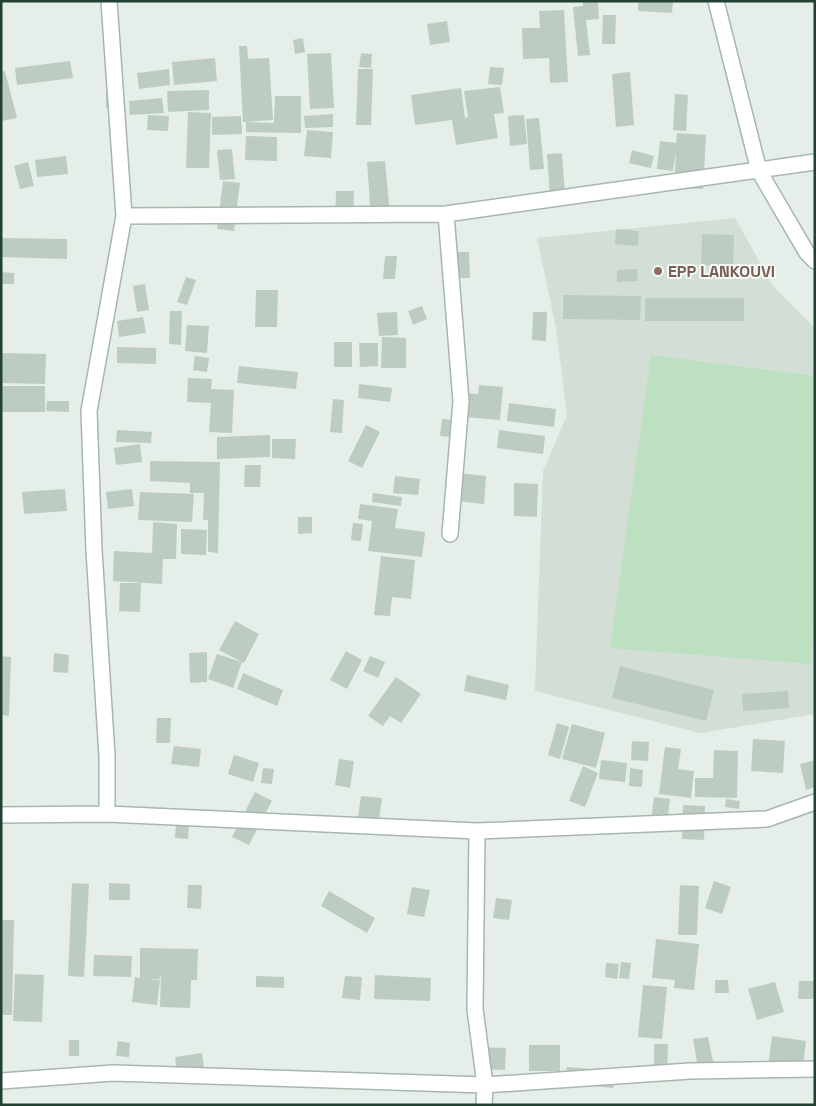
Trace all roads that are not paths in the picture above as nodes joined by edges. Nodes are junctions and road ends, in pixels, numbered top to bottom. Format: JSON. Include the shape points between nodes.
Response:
{"nodes":[{"id":1,"x":110,"y":1,"type":"edge"},
{"id":2,"x":716,"y":1,"type":"edge"},
{"id":3,"x":815,"y":162,"type":"edge"},
{"id":4,"x":759,"y":171,"type":"junction"},
{"id":5,"x":446,"y":214,"type":"junction"},
{"id":6,"x":124,"y":216,"type":"junction"},
{"id":7,"x":815,"y":261,"type":"edge"},
{"id":8,"x":450,"y":534,"type":"dead end"},
{"id":9,"x":815,"y":802,"type":"edge"},
{"id":10,"x":107,"y":814,"type":"junction"},
{"id":11,"x":1,"y":815,"type":"edge"},
{"id":12,"x":477,"y":831,"type":"junction"},
{"id":13,"x":815,"y":1070,"type":"edge"},
{"id":14,"x":1,"y":1081,"type":"edge"},
{"id":15,"x":484,"y":1085,"type":"junction"},
{"id":16,"x":484,"y":1105,"type":"edge"}],
"edges":[{"from":1,"to":6,"type":"street"},
{"from":2,"to":4,"type":"street"},
{"from":3,"to":4,"type":"street"},
{"from":4,"to":5,"type":"street"},
{"from":4,"to":7,"type":"street"},
{"from":5,"to":6,"type":"street"},
{"from":5,"to":8,"type":"street","via":[[461,401]]},
{"from":6,"to":10,"type":"street","via":[[89,411],[107,756]]},
{"from":9,"to":12,"type":"street","via":[[766,819]]},
{"from":10,"to":11,"type":"street"},
{"from":10,"to":12,"type":"street"},
{"from":12,"to":15,"type":"street","via":[[475,1009]]},
{"from":13,"to":15,"type":"street","via":[[690,1071]]},
{"from":14,"to":15,"type":"street","via":[[113,1073]]},
{"from":15,"to":16,"type":"street"}]}
